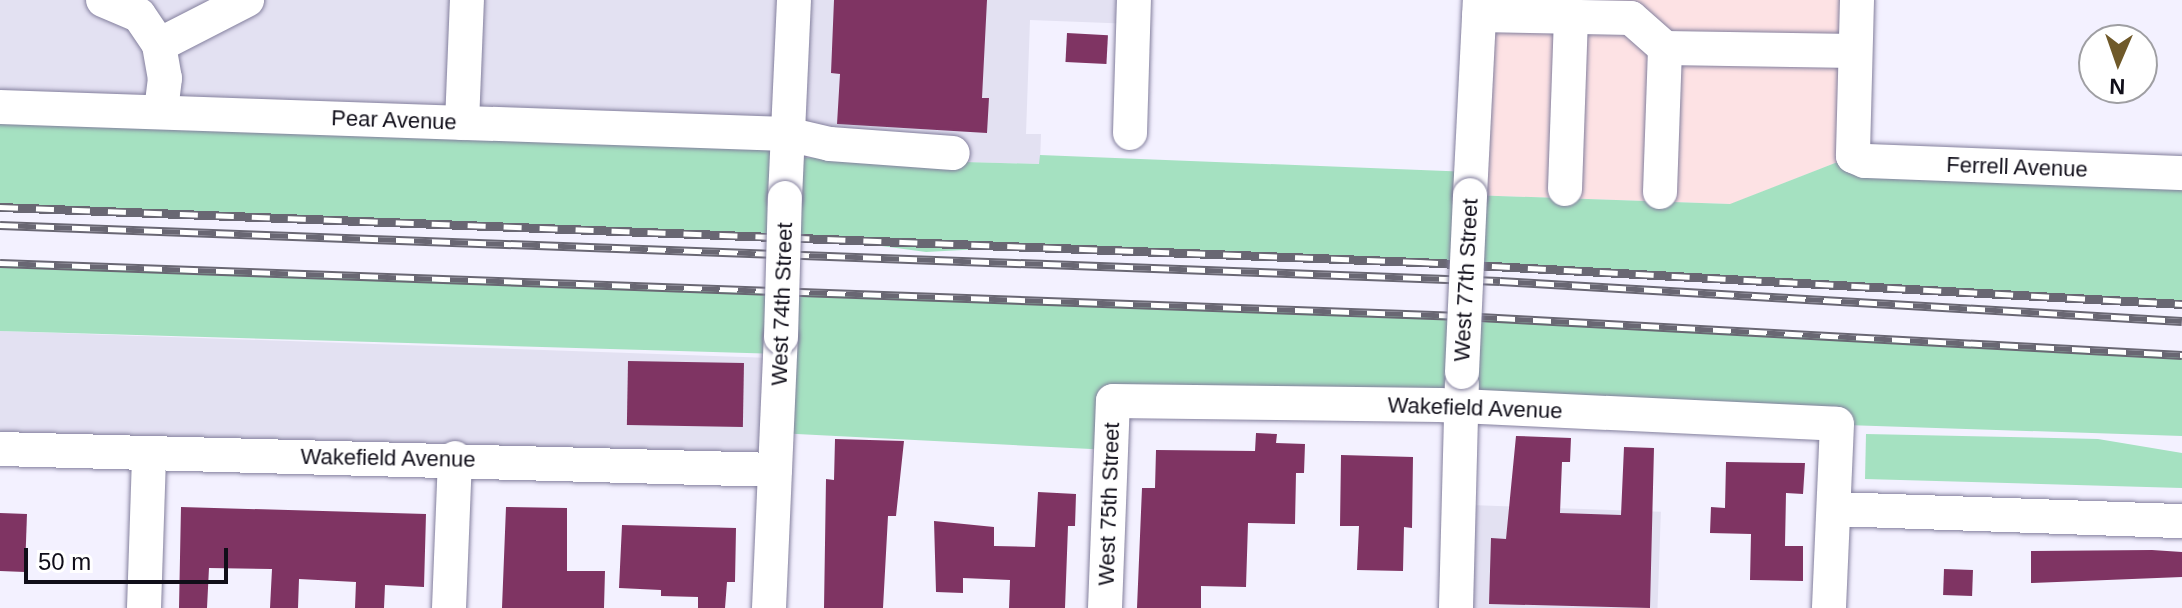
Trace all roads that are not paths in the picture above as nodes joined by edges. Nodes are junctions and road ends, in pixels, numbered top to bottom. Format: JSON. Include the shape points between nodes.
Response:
{"nodes":[{"id":1,"x":103,"y":0,"type":"edge"},
{"id":2,"x":247,"y":0,"type":"edge"},
{"id":3,"x":467,"y":0,"type":"edge"},
{"id":4,"x":794,"y":0,"type":"edge"},
{"id":5,"x":1134,"y":0,"type":"edge"},
{"id":6,"x":1857,"y":0,"type":"edge"},
{"id":7,"x":1479,"y":8,"type":"edge"},
{"id":8,"x":1571,"y":17,"type":"junction"},
{"id":9,"x":159,"y":45,"type":"junction"},
{"id":10,"x":1665,"y":48,"type":"junction"},
{"id":11,"x":1855,"y":51,"type":"junction"},
{"id":12,"x":0,"y":107,"type":"edge"},
{"id":13,"x":161,"y":112,"type":"junction"},
{"id":14,"x":462,"y":123,"type":"junction"},
{"id":15,"x":1130,"y":133,"type":"dead end"},
{"id":16,"x":787,"y":134,"type":"junction"},
{"id":17,"x":953,"y":153,"type":"dead end"},
{"id":18,"x":2182,"y":173,"type":"edge"},
{"id":19,"x":1565,"y":189,"type":"dead end"},
{"id":20,"x":1660,"y":192,"type":"dead end"},
{"id":21,"x":1113,"y":401,"type":"joint"},
{"id":22,"x":1462,"y":406,"type":"junction"},
{"id":23,"x":0,"y":449,"type":"edge"},
{"id":24,"x":149,"y":454,"type":"junction"},
{"id":25,"x":455,"y":458,"type":"junction"},
{"id":26,"x":775,"y":470,"type":"junction"},
{"id":27,"x":1834,"y":509,"type":"junction"},
{"id":28,"x":2182,"y":521,"type":"edge"},
{"id":29,"x":144,"y":608,"type":"edge"},
{"id":30,"x":449,"y":608,"type":"edge"},
{"id":31,"x":769,"y":608,"type":"edge"},
{"id":32,"x":1105,"y":608,"type":"edge"},
{"id":33,"x":1456,"y":608,"type":"edge"},
{"id":34,"x":1829,"y":608,"type":"edge"}],
"edges":[{"from":1,"to":9,"type":"street","via":[[139,15]]},
{"from":2,"to":9,"type":"street"},
{"from":3,"to":14,"type":"street"},
{"from":4,"to":16,"type":"street","name":"West 74th Street"},
{"from":5,"to":15,"type":"street"},
{"from":6,"to":11,"type":"street"},
{"from":7,"to":8,"type":"street"},
{"from":7,"to":22,"type":"street","name":"West 77th Street","bridge":true},
{"from":8,"to":10,"type":"street","via":[[1631,18]]},
{"from":8,"to":19,"type":"street"},
{"from":9,"to":13,"type":"street","via":[[165,78]]},
{"from":10,"to":11,"type":"street"},
{"from":10,"to":20,"type":"street"},
{"from":11,"to":18,"type":"street","name":"Ferrell Avenue","via":[[1853,156],[1865,161]]},
{"from":12,"to":13,"type":"street","name":"Pear Avenue"},
{"from":13,"to":14,"type":"street","name":"Pear Avenue"},
{"from":14,"to":16,"type":"street","name":"Pear Avenue"},
{"from":16,"to":17,"type":"street","name":"Pear Avenue","via":[[830,144]]},
{"from":16,"to":26,"type":"street","name":"West 74th Street","bridge":true},
{"from":21,"to":22,"type":"street","name":"Wakefield Avenue"},
{"from":21,"to":32,"type":"street","name":"West 75th Street"},
{"from":22,"to":27,"type":"street","name":"Wakefield Avenue","via":[[1837,424]]},
{"from":22,"to":33,"type":"street","name":"West 77th Street"},
{"from":23,"to":24,"type":"street","name":"Wakefield Avenue"},
{"from":24,"to":25,"type":"street","name":"Wakefield Avenue"},
{"from":24,"to":29,"type":"street"},
{"from":25,"to":26,"type":"street","name":"Wakefield Avenue"},
{"from":25,"to":30,"type":"street"},
{"from":26,"to":31,"type":"street","name":"West 74th Street"},
{"from":27,"to":28,"type":"street"},
{"from":27,"to":34,"type":"street"}]}
